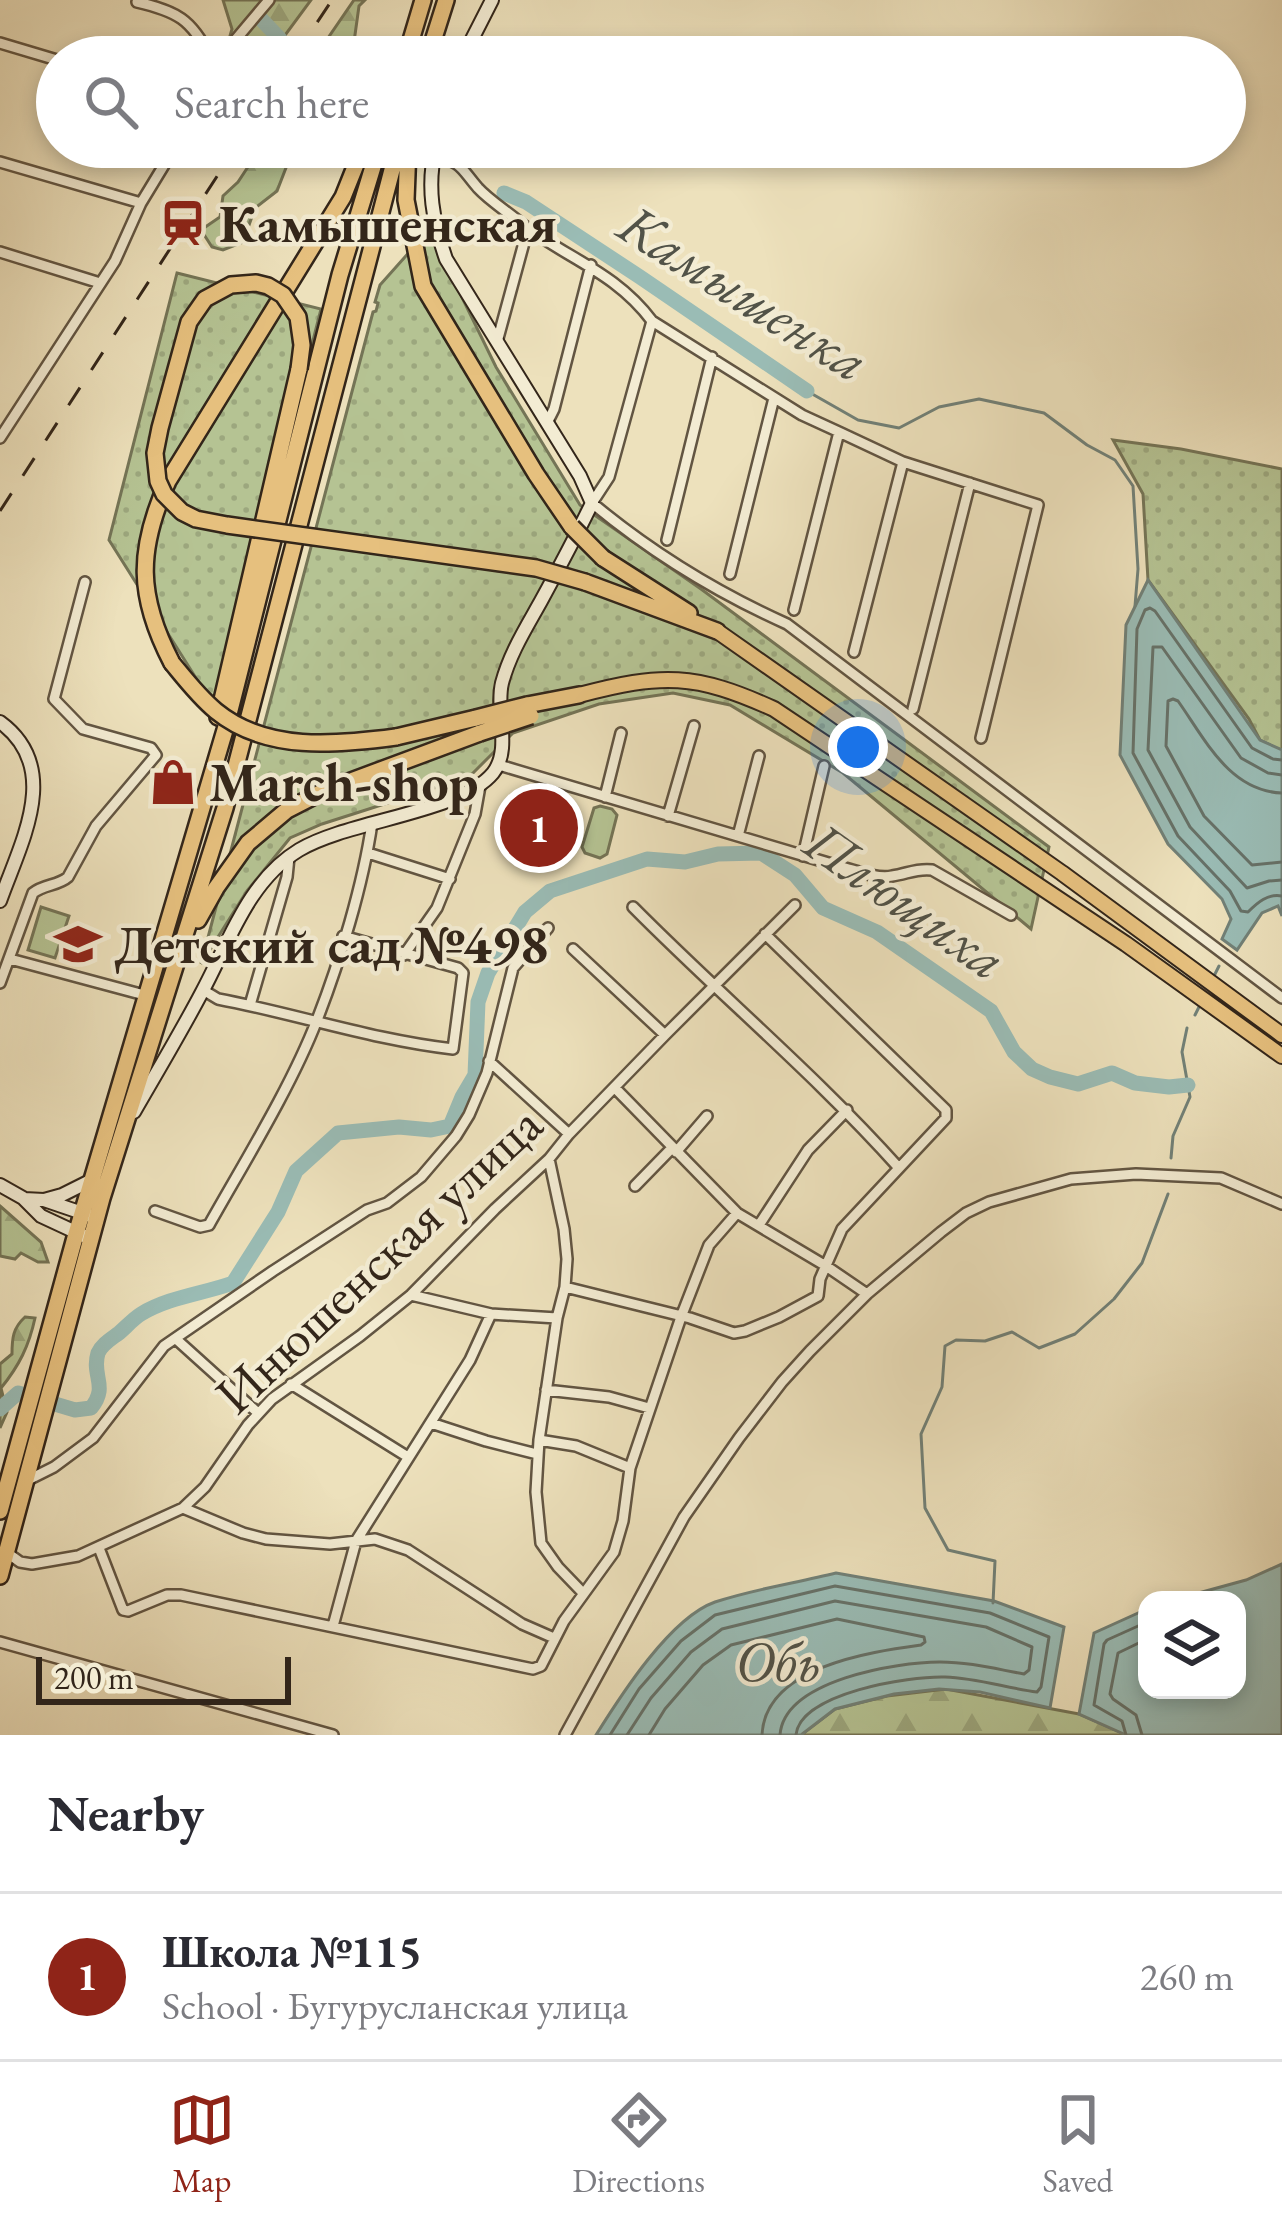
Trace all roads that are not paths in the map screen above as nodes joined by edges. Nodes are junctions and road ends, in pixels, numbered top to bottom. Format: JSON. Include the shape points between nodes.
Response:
{"nodes":[{"id":1,"x":269,"y":0,"type":"edge"},
{"id":2,"x":423,"y":0,"type":"edge"},
{"id":3,"x":446,"y":0,"type":"edge"},
{"id":4,"x":492,"y":0,"type":"edge"},
{"id":5,"x":137,"y":2,"type":"edge"},
{"id":6,"x":200,"y":36,"type":"edge"},
{"id":7,"x":238,"y":36,"type":"edge"},
{"id":8,"x":412,"y":36,"type":"edge"},
{"id":9,"x":435,"y":36,"type":"edge"},
{"id":10,"x":474,"y":36,"type":"edge"},
{"id":11,"x":0,"y":43,"type":"edge"},
{"id":12,"x":36,"y":53,"type":"edge"},
{"id":13,"x":0,"y":162,"type":"edge"},
{"id":14,"x":162,"y":168,"type":"edge"},
{"id":15,"x":355,"y":168,"type":"edge"},
{"id":16,"x":373,"y":168,"type":"edge"},
{"id":17,"x":393,"y":168,"type":"edge"},
{"id":18,"x":408,"y":168,"type":"edge"},
{"id":19,"x":431,"y":168,"type":"edge"},
{"id":20,"x":465,"y":168,"type":"edge"},
{"id":21,"x":141,"y":202,"type":"junction"},
{"id":22,"x":528,"y":228,"type":"junction"},
{"id":23,"x":0,"y":252,"type":"edge"},
{"id":24,"x":591,"y":265,"type":"junction"},
{"id":25,"x":100,"y":283,"type":"junction"},
{"id":26,"x":652,"y":321,"type":"junction"},
{"id":27,"x":497,"y":342,"type":"junction"},
{"id":28,"x":712,"y":357,"type":"junction"},
{"id":29,"x":774,"y":398,"type":"junction"},
{"id":30,"x":0,"y":407,"type":"edge"},
{"id":31,"x":16,"y":413,"type":"junction"},
{"id":32,"x":547,"y":423,"type":"junction"},
{"id":33,"x":839,"y":433,"type":"junction"},
{"id":34,"x":0,"y":438,"type":"edge"},
{"id":35,"x":903,"y":462,"type":"junction"},
{"id":36,"x":970,"y":483,"type":"junction"},
{"id":37,"x":592,"y":503,"type":"junction"},
{"id":38,"x":668,"y":540,"type":"dead end"},
{"id":39,"x":730,"y":574,"type":"dead end"},
{"id":40,"x":85,"y":582,"type":"dead end"},
{"id":41,"x":794,"y":610,"type":"dead end"},
{"id":42,"x":717,"y":631,"type":"junction"},
{"id":43,"x":854,"y":652,"type":"dead end"},
{"id":44,"x":579,"y":695,"type":"joint"},
{"id":45,"x":913,"y":709,"type":"dead end"},
{"id":46,"x":0,"y":722,"type":"edge"},
{"id":47,"x":478,"y":726,"type":"junction"},
{"id":48,"x":694,"y":726,"type":"dead end"},
{"id":49,"x":621,"y":734,"type":"dead end"},
{"id":50,"x":981,"y":738,"type":"dead end"},
{"id":51,"x":759,"y":756,"type":"dead end"},
{"id":52,"x":499,"y":765,"type":"junction"},
{"id":53,"x":824,"y":766,"type":"dead end"},
{"id":54,"x":480,"y":786,"type":"junction"},
{"id":55,"x":605,"y":797,"type":"junction"},
{"id":56,"x":668,"y":816,"type":"junction"},
{"id":57,"x":372,"y":823,"type":"junction"},
{"id":58,"x":738,"y":836,"type":"junction"},
{"id":59,"x":368,"y":853,"type":"junction"},
{"id":60,"x":803,"y":856,"type":"junction"},
{"id":61,"x":289,"y":857,"type":"junction"},
{"id":62,"x":188,"y":860,"type":"junction"},
{"id":63,"x":450,"y":879,"type":"junction"},
{"id":64,"x":0,"y":901,"type":"edge"},
{"id":65,"x":795,"y":905,"type":"dead end"},
{"id":66,"x":633,"y":908,"type":"dead end"},
{"id":67,"x":1010,"y":915,"type":"dead end"},
{"id":68,"x":548,"y":928,"type":"dead end"},
{"id":69,"x":765,"y":934,"type":"junction"},
{"id":70,"x":344,"y":936,"type":"junction"},
{"id":71,"x":573,"y":949,"type":"dead end"},
{"id":72,"x":180,"y":955,"type":"junction"},
{"id":73,"x":404,"y":955,"type":"junction"},
{"id":74,"x":10,"y":959,"type":"junction"},
{"id":75,"x":0,"y":983,"type":"edge"},
{"id":76,"x":714,"y":986,"type":"junction"},
{"id":77,"x":203,"y":990,"type":"junction"},
{"id":78,"x":148,"y":996,"type":"junction"},
{"id":79,"x":1282,"y":998,"type":"edge"},
{"id":80,"x":250,"y":1005,"type":"junction"},
{"id":81,"x":316,"y":1021,"type":"junction"},
{"id":82,"x":665,"y":1035,"type":"junction"},
{"id":83,"x":1282,"y":1035,"type":"edge"},
{"id":84,"x":1282,"y":1056,"type":"edge"},
{"id":85,"x":489,"y":1060,"type":"junction"},
{"id":86,"x":615,"y":1088,"type":"junction"},
{"id":87,"x":847,"y":1109,"type":"junction"},
{"id":88,"x":706,"y":1116,"type":"dead end"},
{"id":89,"x":126,"y":1126,"type":"junction"},
{"id":90,"x":569,"y":1134,"type":"junction"},
{"id":91,"x":674,"y":1150,"type":"junction"},
{"id":92,"x":549,"y":1160,"type":"junction"},
{"id":93,"x":899,"y":1168,"type":"junction"},
{"id":94,"x":92,"y":1180,"type":"junction"},
{"id":95,"x":0,"y":1184,"type":"edge"},
{"id":96,"x":635,"y":1186,"type":"dead end"},
{"id":97,"x":22,"y":1198,"type":"junction"},
{"id":98,"x":44,"y":1200,"type":"junction"},
{"id":99,"x":1282,"y":1204,"type":"edge"},
{"id":100,"x":155,"y":1211,"type":"dead end"},
{"id":101,"x":737,"y":1213,"type":"junction"},
{"id":102,"x":89,"y":1215,"type":"junction"},
{"id":103,"x":57,"y":1225,"type":"junction"},
{"id":104,"x":759,"y":1225,"type":"junction"},
{"id":105,"x":83,"y":1236,"type":"junction"},
{"id":106,"x":68,"y":1260,"type":"junction"},
{"id":107,"x":826,"y":1266,"type":"junction"},
{"id":108,"x":565,"y":1287,"type":"junction"},
{"id":109,"x":868,"y":1294,"type":"junction"},
{"id":110,"x":411,"y":1295,"type":"junction"},
{"id":111,"x":491,"y":1314,"type":"junction"},
{"id":112,"x":681,"y":1317,"type":"junction"},
{"id":113,"x":557,"y":1318,"type":"junction"},
{"id":114,"x":176,"y":1339,"type":"junction"},
{"id":115,"x":291,"y":1384,"type":"junction"},
{"id":116,"x":41,"y":1389,"type":"junction"},
{"id":117,"x":546,"y":1390,"type":"junction"},
{"id":118,"x":649,"y":1408,"type":"junction"},
{"id":119,"x":258,"y":1413,"type":"junction"},
{"id":120,"x":33,"y":1419,"type":"junction"},
{"id":121,"x":431,"y":1423,"type":"junction"},
{"id":122,"x":539,"y":1440,"type":"junction"},
{"id":123,"x":537,"y":1454,"type":"junction"},
{"id":124,"x":408,"y":1457,"type":"junction"},
{"id":125,"x":630,"y":1468,"type":"junction"},
{"id":126,"x":24,"y":1482,"type":"junction"},
{"id":127,"x":183,"y":1508,"type":"junction"},
{"id":128,"x":0,"y":1511,"type":"edge"},
{"id":129,"x":356,"y":1541,"type":"junction"},
{"id":130,"x":99,"y":1548,"type":"junction"},
{"id":131,"x":3,"y":1551,"type":"edge"},
{"id":132,"x":0,"y":1576,"type":"edge"},
{"id":133,"x":583,"y":1593,"type":"junction"},
{"id":134,"x":333,"y":1626,"type":"junction"},
{"id":135,"x":554,"y":1638,"type":"junction"},
{"id":136,"x":0,"y":1642,"type":"edge"},
{"id":137,"x":333,"y":1735,"type":"edge"},
{"id":138,"x":565,"y":1735,"type":"edge"}],
"edges":[{"from":1,"to":7,"type":"street"},
{"from":2,"to":8,"type":"highway"},
{"from":3,"to":9,"type":"highway"},
{"from":4,"to":10,"type":"street"},
{"from":5,"to":6,"type":"street","via":[[170,10]]},
{"from":11,"to":12,"type":"street"},
{"from":13,"to":21,"type":"street"},
{"from":14,"to":21,"type":"street"},
{"from":15,"to":47,"type":"highway","bridge":true,"via":[[152,516],[145,556],[155,631],[196,692],[254,732],[344,744]]},
{"from":16,"to":62,"type":"highway"},
{"from":17,"to":72,"type":"highway"},
{"from":18,"to":42,"type":"highway","bridge":true,"via":[[423,286],[536,474],[603,558]]},
{"from":19,"to":27,"type":"street","via":[[433,222],[446,259]]},
{"from":20,"to":22,"type":"street"},
{"from":21,"to":25,"type":"street"},
{"from":22,"to":24,"type":"street"},
{"from":22,"to":27,"type":"street"},
{"from":23,"to":25,"type":"street"},
{"from":24,"to":26,"type":"street"},
{"from":24,"to":32,"type":"street"},
{"from":25,"to":31,"type":"street"},
{"from":26,"to":28,"type":"street"},
{"from":26,"to":37,"type":"street","via":[[608,477]]},
{"from":27,"to":32,"type":"street"},
{"from":28,"to":29,"type":"street"},
{"from":28,"to":38,"type":"street"},
{"from":29,"to":33,"type":"street"},
{"from":29,"to":39,"type":"street"},
{"from":30,"to":31,"type":"street"},
{"from":31,"to":34,"type":"street"},
{"from":32,"to":37,"type":"street"},
{"from":33,"to":35,"type":"street"},
{"from":33,"to":41,"type":"street"},
{"from":35,"to":36,"type":"street"},
{"from":35,"to":43,"type":"street"},
{"from":36,"to":45,"type":"street"},
{"from":36,"to":50,"type":"street","via":[[1038,505]]},
{"from":37,"to":52,"type":"street","via":[[512,652],[500,689]]},
{"from":37,"to":79,"type":"street","via":[[721,592],[787,625]]},
{"from":40,"to":74,"type":"street","via":[[54,699],[83,729],[151,748],[154,760],[95,826],[68,877],[34,893]]},
{"from":42,"to":62,"type":"highway","bridge":true,"via":[[536,568],[227,526],[174,505],[158,481],[155,453],[189,322],[205,299],[231,285],[268,286],[283,295],[302,330],[299,369]]},
{"from":42,"to":83,"type":"main road"},
{"from":44,"to":47,"type":"highway","bridge":true},
{"from":44,"to":84,"type":"main road","via":[[688,680],[774,709]]},
{"from":46,"to":64,"type":"street","via":[[25,746],[34,779]]},
{"from":47,"to":72,"type":"highway","via":[[287,810],[248,843]]},
{"from":48,"to":56,"type":"street"},
{"from":49,"to":55,"type":"street"},
{"from":51,"to":58,"type":"street"},
{"from":52,"to":54,"type":"street"},
{"from":52,"to":55,"type":"street"},
{"from":53,"to":60,"type":"street"},
{"from":54,"to":57,"type":"street"},
{"from":54,"to":63,"type":"street"},
{"from":55,"to":56,"type":"street"},
{"from":56,"to":58,"type":"street"},
{"from":57,"to":59,"type":"street"},
{"from":57,"to":61,"type":"street"},
{"from":58,"to":60,"type":"street"},
{"from":59,"to":63,"type":"street"},
{"from":59,"to":70,"type":"street"},
{"from":60,"to":67,"type":"street","via":[[881,877],[932,870]]},
{"from":61,"to":77,"type":"street","via":[[249,901]]},
{"from":61,"to":80,"type":"street"},
{"from":62,"to":78,"type":"highway"},
{"from":63,"to":73,"type":"street"},
{"from":65,"to":69,"type":"street","name":"Инюшенская улица"},
{"from":66,"to":76,"type":"street"},
{"from":68,"to":85,"type":"street","via":[[513,968]]},
{"from":69,"to":76,"type":"street","name":"Инюшенская улица"},
{"from":69,"to":93,"type":"street","via":[[946,1110]]},
{"from":70,"to":73,"type":"street"},
{"from":70,"to":81,"type":"street"},
{"from":71,"to":82,"type":"street"},
{"from":72,"to":89,"type":"highway"},
{"from":73,"to":81,"type":"street","via":[[463,973],[453,1049]]},
{"from":74,"to":75,"type":"street"},
{"from":74,"to":78,"type":"street"},
{"from":76,"to":82,"type":"street","name":"Инюшенская улица"},
{"from":76,"to":87,"type":"street"},
{"from":77,"to":80,"type":"street"},
{"from":77,"to":89,"type":"street"},
{"from":78,"to":94,"type":"highway"},
{"from":80,"to":81,"type":"street"},
{"from":81,"to":100,"type":"street","via":[[209,1225]]},
{"from":82,"to":86,"type":"street","name":"Инюшенская улица"},
{"from":85,"to":90,"type":"street"},
{"from":85,"to":114,"type":"street","via":[[469,1114],[422,1177]]},
{"from":86,"to":90,"type":"street","name":"Инюшенская улица"},
{"from":86,"to":91,"type":"street"},
{"from":87,"to":93,"type":"street"},
{"from":87,"to":104,"type":"street","via":[[808,1150]]},
{"from":88,"to":91,"type":"street"},
{"from":89,"to":102,"type":"highway"},
{"from":90,"to":92,"type":"street","name":"Инюшенская улица"},
{"from":91,"to":96,"type":"street"},
{"from":91,"to":101,"type":"street"},
{"from":92,"to":108,"type":"street","via":[[565,1229]]},
{"from":92,"to":110,"type":"street","name":"Инюшенская улица"},
{"from":93,"to":107,"type":"street","via":[[842,1229]]},
{"from":94,"to":98,"type":"street"},
{"from":94,"to":102,"type":"highway"},
{"from":95,"to":97,"type":"street"},
{"from":97,"to":98,"type":"street"},
{"from":97,"to":103,"type":"street"},
{"from":98,"to":102,"type":"street"},
{"from":99,"to":109,"type":"street","via":[[1222,1178],[1071,1179],[966,1213]]},
{"from":101,"to":104,"type":"street"},
{"from":101,"to":112,"type":"street","via":[[709,1246]]},
{"from":102,"to":105,"type":"highway"},
{"from":103,"to":105,"type":"street"},
{"from":103,"to":106,"type":"street"},
{"from":104,"to":107,"type":"street"},
{"from":105,"to":106,"type":"highway"},
{"from":105,"to":116,"type":"highway"},
{"from":106,"to":116,"type":"highway"},
{"from":107,"to":109,"type":"street"},
{"from":107,"to":112,"type":"street","via":[[818,1296],[745,1331]]},
{"from":108,"to":112,"type":"street"},
{"from":108,"to":113,"type":"street"},
{"from":109,"to":138,"type":"street","via":[[782,1382],[684,1517]]},
{"from":110,"to":111,"type":"street"},
{"from":110,"to":115,"type":"street","name":"Инюшенская улица"},
{"from":111,"to":113,"type":"street"},
{"from":111,"to":121,"type":"street"},
{"from":112,"to":118,"type":"street"},
{"from":113,"to":117,"type":"street"},
{"from":114,"to":119,"type":"street"},
{"from":114,"to":126,"type":"street","via":[[93,1438]]},
{"from":115,"to":119,"type":"street","name":"Инюшенская улица"},
{"from":115,"to":124,"type":"street"},
{"from":116,"to":120,"type":"highway"},
{"from":117,"to":118,"type":"street"},
{"from":117,"to":122,"type":"street"},
{"from":118,"to":125,"type":"street"},
{"from":119,"to":127,"type":"street","name":"Инюшенская улица"},
{"from":120,"to":126,"type":"highway"},
{"from":120,"to":128,"type":"highway"},
{"from":121,"to":123,"type":"street"},
{"from":121,"to":124,"type":"street"},
{"from":122,"to":123,"type":"street"},
{"from":122,"to":125,"type":"street"},
{"from":123,"to":133,"type":"street","via":[[541,1543]]},
{"from":124,"to":129,"type":"street"},
{"from":125,"to":133,"type":"street","via":[[614,1552]]},
{"from":126,"to":131,"type":"highway"},
{"from":127,"to":129,"type":"street","via":[[266,1539]]},
{"from":127,"to":130,"type":"street","name":"Инюшенская улица"},
{"from":129,"to":134,"type":"street"},
{"from":129,"to":135,"type":"street","via":[[375,1539],[422,1556]]},
{"from":130,"to":131,"type":"street","name":"Инюшенская улица","via":[[32,1564]]},
{"from":130,"to":134,"type":"street","via":[[124,1610],[181,1595]]},
{"from":131,"to":132,"type":"highway"},
{"from":133,"to":135,"type":"street"},
{"from":134,"to":135,"type":"street","via":[[533,1669]]},
{"from":136,"to":137,"type":"street"}]}
